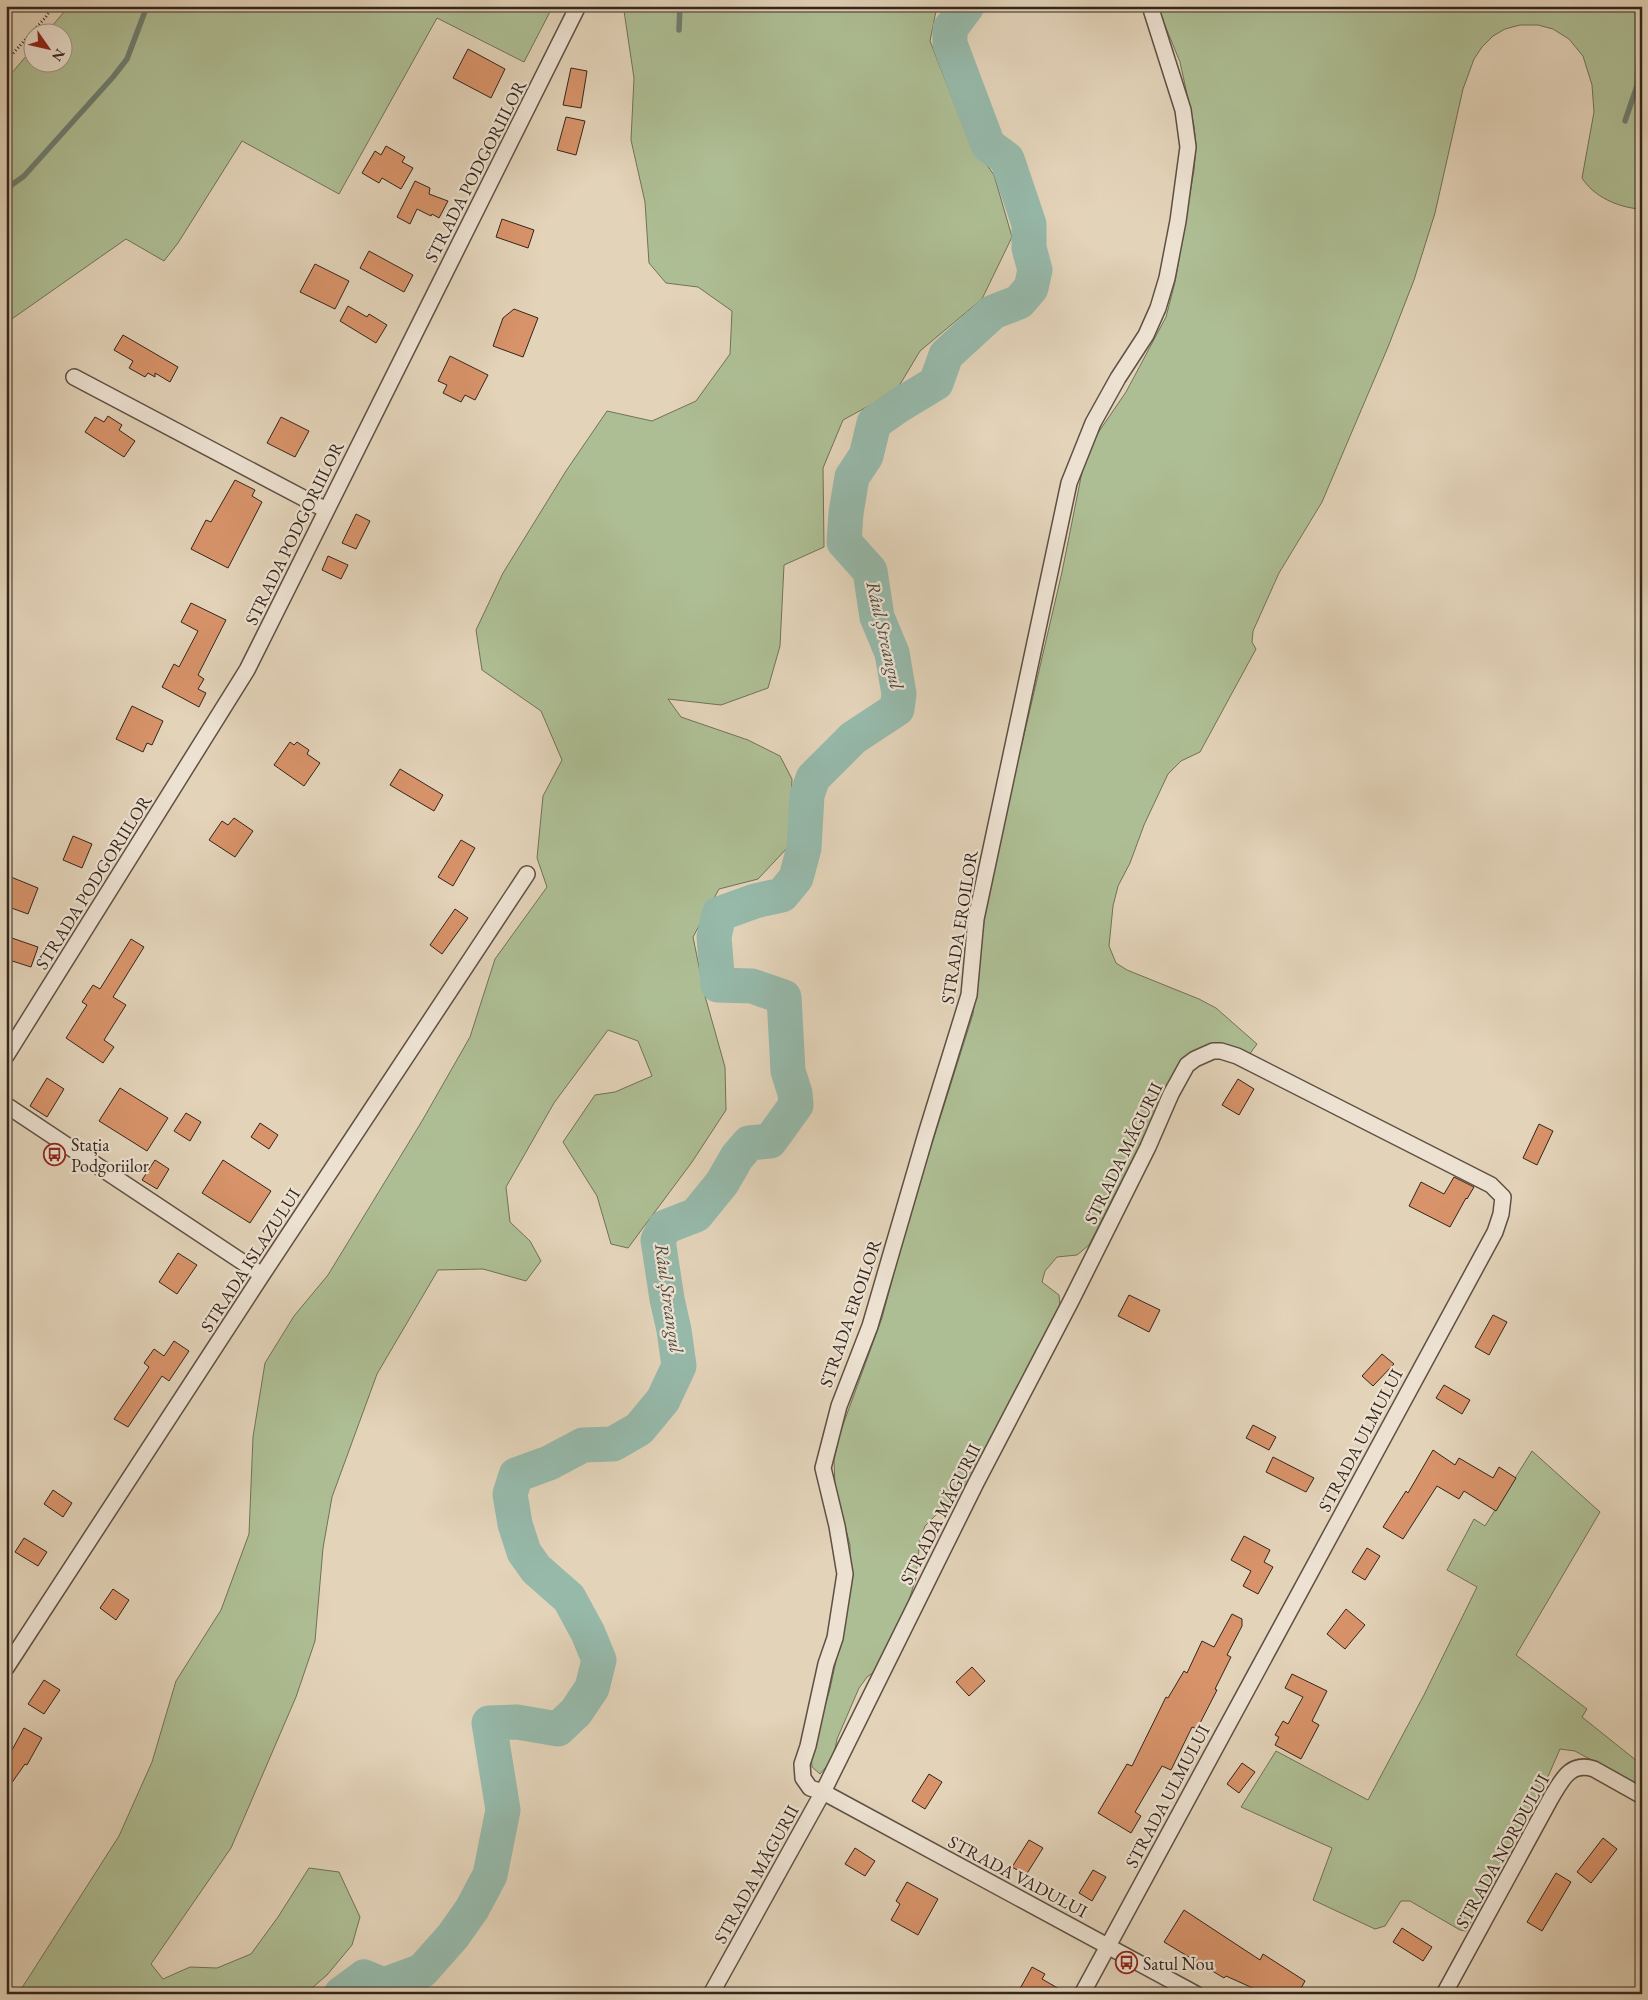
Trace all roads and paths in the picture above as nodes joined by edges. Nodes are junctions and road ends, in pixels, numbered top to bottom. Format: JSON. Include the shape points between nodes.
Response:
{"nodes":[{"id":1,"x":53,"y":6,"type":"edge"},
{"id":2,"x":578,"y":6,"type":"edge"},
{"id":3,"x":1150,"y":6,"type":"edge"},
{"id":4,"x":6,"y":61,"type":"edge"},
{"id":5,"x":74,"y":377,"type":"dead end"},
{"id":6,"x":326,"y":510,"type":"junction"},
{"id":7,"x":527,"y":874,"type":"dead end"},
{"id":8,"x":1204,"y":1055,"type":"joint"},
{"id":9,"x":6,"y":1056,"type":"edge"},
{"id":10,"x":6,"y":1105,"type":"edge"},
{"id":11,"x":262,"y":1275,"type":"junction"},
{"id":12,"x":6,"y":1668,"type":"edge"},
{"id":13,"x":823,"y":1792,"type":"junction"},
{"id":14,"x":1642,"y":1796,"type":"edge"},
{"id":15,"x":1107,"y":1946,"type":"junction"},
{"id":16,"x":712,"y":1994,"type":"edge"},
{"id":17,"x":1082,"y":1994,"type":"edge"},
{"id":18,"x":1196,"y":1994,"type":"edge"},
{"id":19,"x":1444,"y":1994,"type":"edge"}],
"edges":[{"from":1,"to":4,"type":"path"},
{"from":2,"to":6,"type":"street","name":"STRADA PODGORIILOR"},
{"from":3,"to":13,"type":"street","name":"STRADA EROILOR","via":[[1183,110],[1188,148],[1178,221],[1158,308],[1146,335],[1093,423],[1069,483],[976,919],[970,995],[870,1326],[839,1406],[823,1468],[845,1574],[835,1638],[802,1764],[803,1778],[810,1788]]},
{"from":5,"to":6,"type":"street"},
{"from":6,"to":9,"type":"street","name":"STRADA PODGORIILOR","via":[[247,670]]},
{"from":7,"to":11,"type":"street","name":"STRADA ISLAZULUI"},
{"from":8,"to":13,"type":"street","name":"STRADA MĂGURII","via":[[1187,1065],[1171,1094],[1148,1147]]},
{"from":8,"to":15,"type":"street","name":"STRADA ULMULUI","via":[[1221,1051],[1237,1056],[1491,1185],[1503,1197],[1501,1214],[1490,1241]]},
{"from":10,"to":11,"type":"street"},
{"from":11,"to":12,"type":"street","name":"STRADA ISLAZULUI"},
{"from":13,"to":15,"type":"street","name":"STRADA VADULUI"},
{"from":13,"to":16,"type":"street","name":"STRADA MĂGURII"},
{"from":14,"to":19,"type":"street","name":"STRADA NORDULUI","via":[[1586,1766],[1569,1772]]},
{"from":15,"to":17,"type":"street","name":"STRADA ULMULUI"},
{"from":15,"to":18,"type":"street","name":"STRADA VADULUI"}]}
